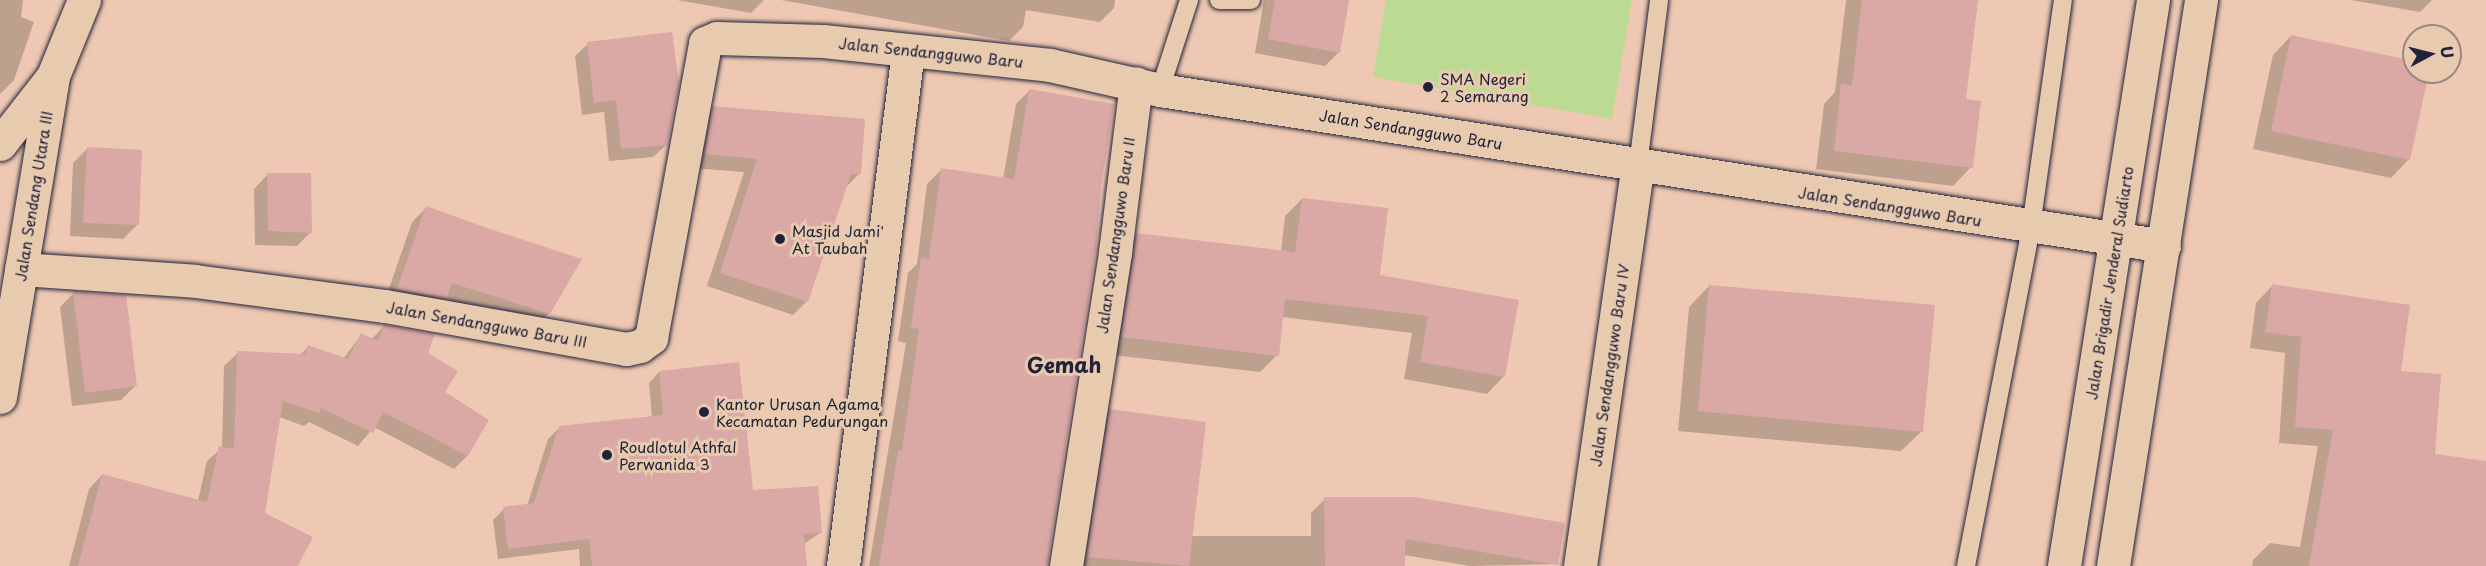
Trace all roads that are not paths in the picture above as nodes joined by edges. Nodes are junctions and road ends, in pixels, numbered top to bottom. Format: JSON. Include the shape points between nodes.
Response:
{"nodes":[{"id":1,"x":84,"y":0,"type":"edge"},
{"id":2,"x":1189,"y":0,"type":"edge"},
{"id":3,"x":1219,"y":0,"type":"edge"},
{"id":4,"x":1251,"y":0,"type":"edge"},
{"id":5,"x":1659,"y":0,"type":"edge"},
{"id":6,"x":2062,"y":0,"type":"edge"},
{"id":7,"x":2153,"y":0,"type":"edge"},
{"id":8,"x":2201,"y":0,"type":"edge"},
{"id":9,"x":705,"y":43,"type":"joint"},
{"id":10,"x":908,"y":51,"type":"junction"},
{"id":11,"x":53,"y":76,"type":"junction"},
{"id":12,"x":1148,"y":86,"type":"junction"},
{"id":13,"x":0,"y":144,"type":"edge"},
{"id":14,"x":1638,"y":165,"type":"junction"},
{"id":15,"x":2031,"y":227,"type":"junction"},
{"id":16,"x":2116,"y":241,"type":"junction"},
{"id":17,"x":2164,"y":246,"type":"junction"},
{"id":18,"x":21,"y":269,"type":"junction"},
{"id":19,"x":0,"y":397,"type":"edge"},
{"id":20,"x":843,"y":566,"type":"edge"},
{"id":21,"x":1066,"y":566,"type":"edge"},
{"id":22,"x":1580,"y":566,"type":"edge"},
{"id":23,"x":1966,"y":566,"type":"edge"},
{"id":24,"x":2064,"y":566,"type":"edge"},
{"id":25,"x":2113,"y":566,"type":"edge"}],
"edges":[{"from":1,"to":11,"type":"street","name":"Jalan Sendang Utara III"},
{"from":2,"to":12,"type":"lane"},
{"from":3,"to":4,"type":"lane"},
{"from":5,"to":14,"type":"lane"},
{"from":6,"to":15,"type":"lane"},
{"from":7,"to":16,"type":"street","name":"Jalan Brigadir Jenderal Sudiarto"},
{"from":8,"to":17,"type":"street"},
{"from":9,"to":10,"type":"street","name":"Jalan Sendangguwo Baru","via":[[717,38],[823,41]]},
{"from":9,"to":18,"type":"street","name":"Jalan Sendangguwo Baru III","via":[[651,338],[640,346],[626,349],[385,306],[195,281]]},
{"from":10,"to":12,"type":"street","name":"Jalan Sendangguwo Baru","via":[[1050,65]]},
{"from":10,"to":20,"type":"street"},
{"from":11,"to":13,"type":"street"},
{"from":11,"to":18,"type":"street","name":"Jalan Sendang Utara III"},
{"from":12,"to":14,"type":"street","name":"Jalan Sendangguwo Baru"},
{"from":12,"to":21,"type":"street","name":"Jalan Sendangguwo Baru II"},
{"from":14,"to":15,"type":"street","name":"Jalan Sendangguwo Baru"},
{"from":14,"to":22,"type":"street","name":"Jalan Sendangguwo Baru IV"},
{"from":15,"to":16,"type":"street","name":"Jalan Sendangguwo Baru"},
{"from":15,"to":23,"type":"lane"},
{"from":16,"to":17,"type":"street","name":"Jalan Sendangguwo Baru"},
{"from":16,"to":24,"type":"street","name":"Jalan Brigadir Jenderal Sudiarto"},
{"from":17,"to":25,"type":"street"},
{"from":18,"to":19,"type":"street","name":"Jalan Sendang Utara III"}]}
